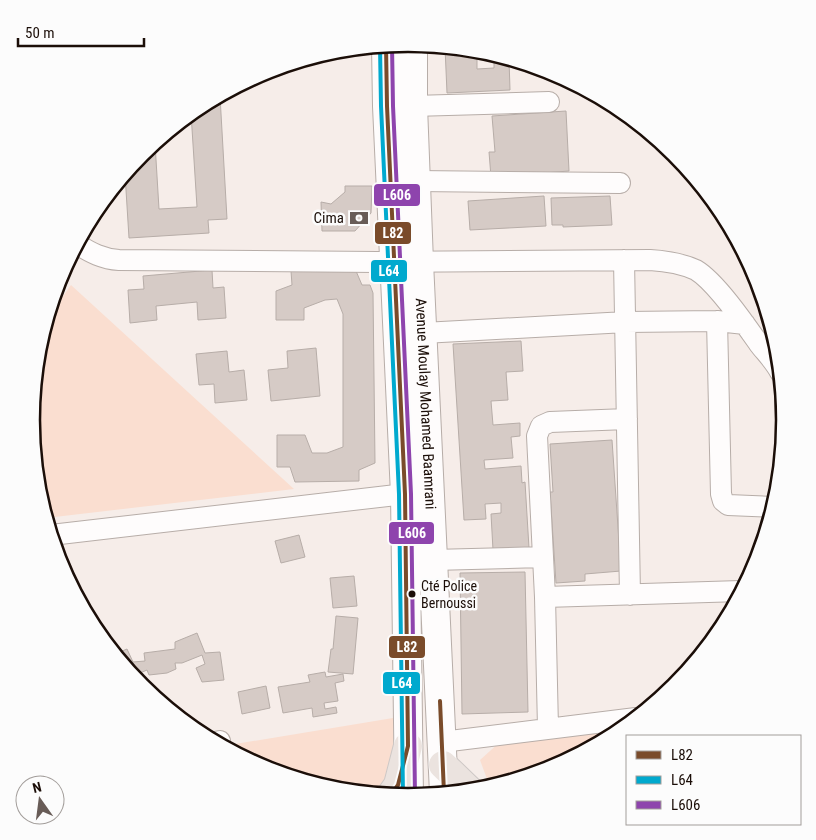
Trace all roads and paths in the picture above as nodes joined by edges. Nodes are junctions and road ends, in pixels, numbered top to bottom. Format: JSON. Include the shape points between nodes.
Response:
{"nodes":[{"id":1,"x":413,"y":52,"type":"edge"},
{"id":2,"x":387,"y":53,"type":"edge"},
{"id":3,"x":549,"y":102,"type":"dead end"},
{"id":4,"x":413,"y":106,"type":"junction"},
{"id":5,"x":416,"y":181,"type":"junction"},
{"id":6,"x":620,"y":183,"type":"dead end"},
{"id":7,"x":83,"y":247,"type":"edge"},
{"id":8,"x":624,"y":260,"type":"junction"},
{"id":9,"x":406,"y":262,"type":"junction"},
{"id":10,"x":717,"y":321,"type":"junction"},
{"id":11,"x":626,"y":322,"type":"junction"},
{"id":12,"x":745,"y":324,"type":"junction"},
{"id":13,"x":423,"y":333,"type":"junction"},
{"id":14,"x":771,"y":360,"type":"edge"},
{"id":15,"x":627,"y":420,"type":"junction"},
{"id":16,"x":405,"y":494,"type":"junction"},
{"id":17,"x":765,"y":507,"type":"edge"},
{"id":18,"x":59,"y":534,"type":"edge"},
{"id":19,"x":542,"y":557,"type":"junction"},
{"id":20,"x":433,"y":560,"type":"junction"},
{"id":21,"x":733,"y":592,"type":"edge"},
{"id":22,"x":630,"y":595,"type":"junction"},
{"id":23,"x":545,"y":597,"type":"junction"},
{"id":24,"x":621,"y":720,"type":"edge"},
{"id":25,"x":548,"y":728,"type":"junction"},
{"id":26,"x":408,"y":746,"type":"junction"},
{"id":27,"x":442,"y":754,"type":"junction"},
{"id":28,"x":464,"y":784,"type":"edge"},
{"id":29,"x":444,"y":786,"type":"edge"},
{"id":30,"x":396,"y":788,"type":"edge"},
{"id":31,"x":409,"y":788,"type":"edge"}],
"edges":[{"from":1,"to":4,"type":"street","name":"Avenue Moulay Mohamed Baamrani"},
{"from":2,"to":9,"type":"street","name":"Avenue Moulay Mohamed Baamrani"},
{"from":3,"to":4,"type":"street"},
{"from":4,"to":5,"type":"street","name":"Avenue Moulay Mohamed Baamrani"},
{"from":5,"to":6,"type":"street"},
{"from":5,"to":9,"type":"street","name":"Avenue Moulay Mohamed Baamrani"},
{"from":7,"to":9,"type":"street","via":[[109,259]]},
{"from":8,"to":9,"type":"street"},
{"from":8,"to":11,"type":"street"},
{"from":8,"to":12,"type":"street","via":[[668,261],[696,271],[714,286]]},
{"from":9,"to":13,"type":"street","name":"Avenue Moulay Mohamed Baamrani"},
{"from":9,"to":16,"type":"street","name":"Avenue Moulay Mohamed Baamrani"},
{"from":10,"to":11,"type":"street"},
{"from":10,"to":12,"type":"street"},
{"from":10,"to":17,"type":"street","via":[[723,501],[728,505]]},
{"from":11,"to":13,"type":"street"},
{"from":11,"to":15,"type":"street"},
{"from":12,"to":14,"type":"street"},
{"from":13,"to":20,"type":"street","name":"Avenue Moulay Mohamed Baamrani"},
{"from":15,"to":19,"type":"street","via":[[550,422],[541,426],[537,436]]},
{"from":15,"to":22,"type":"street"},
{"from":16,"to":18,"type":"street"},
{"from":16,"to":26,"type":"street","name":"Avenue Moulay Mohamed Baamrani"},
{"from":19,"to":20,"type":"street"},
{"from":19,"to":23,"type":"street"},
{"from":20,"to":27,"type":"street","name":"Avenue Moulay Mohamed Baamrani"},
{"from":21,"to":22,"type":"street"},
{"from":22,"to":23,"type":"street"},
{"from":23,"to":25,"type":"street"},
{"from":24,"to":25,"type":"street"},
{"from":25,"to":27,"type":"street"},
{"from":26,"to":30,"type":"main road"},
{"from":26,"to":31,"type":"street","name":"Avenue Moulay Mohamed Baamrani"},
{"from":27,"to":28,"type":"main road"},
{"from":27,"to":29,"type":"street","name":"Avenue Moulay Mohamed Baamrani"}]}
